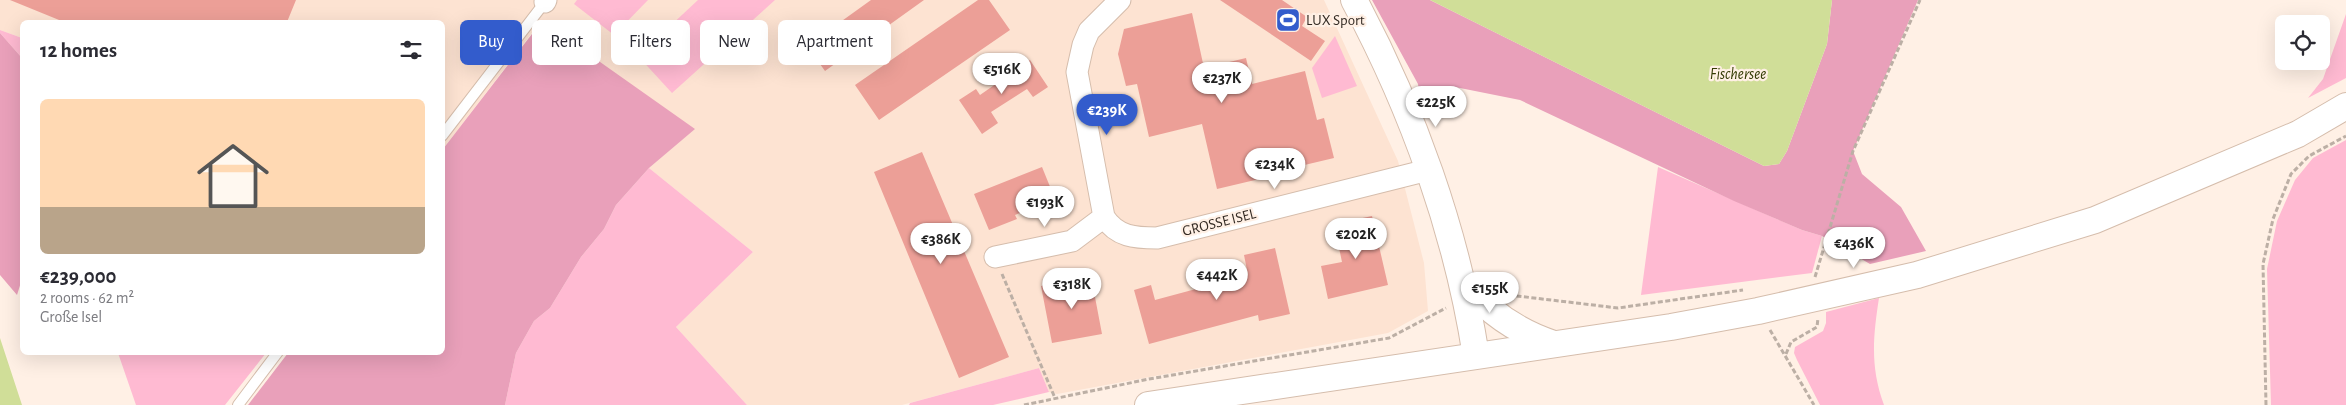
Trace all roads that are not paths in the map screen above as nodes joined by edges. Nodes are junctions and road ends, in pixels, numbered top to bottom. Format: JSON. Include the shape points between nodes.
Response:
{"nodes":[{"id":1,"x":1120,"y":0,"type":"edge"},
{"id":2,"x":1354,"y":0,"type":"edge"},
{"id":3,"x":543,"y":1,"type":"edge"},
{"id":4,"x":2346,"y":106,"type":"edge"},
{"id":5,"x":445,"y":132,"type":"edge"},
{"id":6,"x":1428,"y":170,"type":"junction"},
{"id":7,"x":1104,"y":217,"type":"junction"},
{"id":8,"x":994,"y":257,"type":"road end"},
{"id":9,"x":1462,"y":280,"type":"junction"},
{"id":10,"x":1558,"y":345,"type":"junction"},
{"id":11,"x":276,"y":355,"type":"edge"},
{"id":12,"x":1476,"y":356,"type":"junction"},
{"id":13,"x":238,"y":405,"type":"edge"},
{"id":14,"x":1148,"y":405,"type":"edge"}],
"edges":[{"from":1,"to":7,"type":"street","via":[[1090,31],[1077,72]]},
{"from":2,"to":6,"type":"street","via":[[1399,91]]},
{"from":3,"to":5,"type":"lane"},
{"from":4,"to":10,"type":"street","via":[[2298,134],[2095,220],[1917,276],[1758,311]]},
{"from":6,"to":7,"type":"street","name":"GROSSE ISEL","via":[[1157,238],[1121,234]]},
{"from":6,"to":9,"type":"street"},
{"from":7,"to":8,"type":"street","via":[[1072,241]]},
{"from":9,"to":10,"type":"street","via":[[1478,300],[1503,320],[1521,331]]},
{"from":9,"to":12,"type":"street"},
{"from":10,"to":12,"type":"street"},
{"from":11,"to":13,"type":"lane"},
{"from":12,"to":14,"type":"street"}]}
